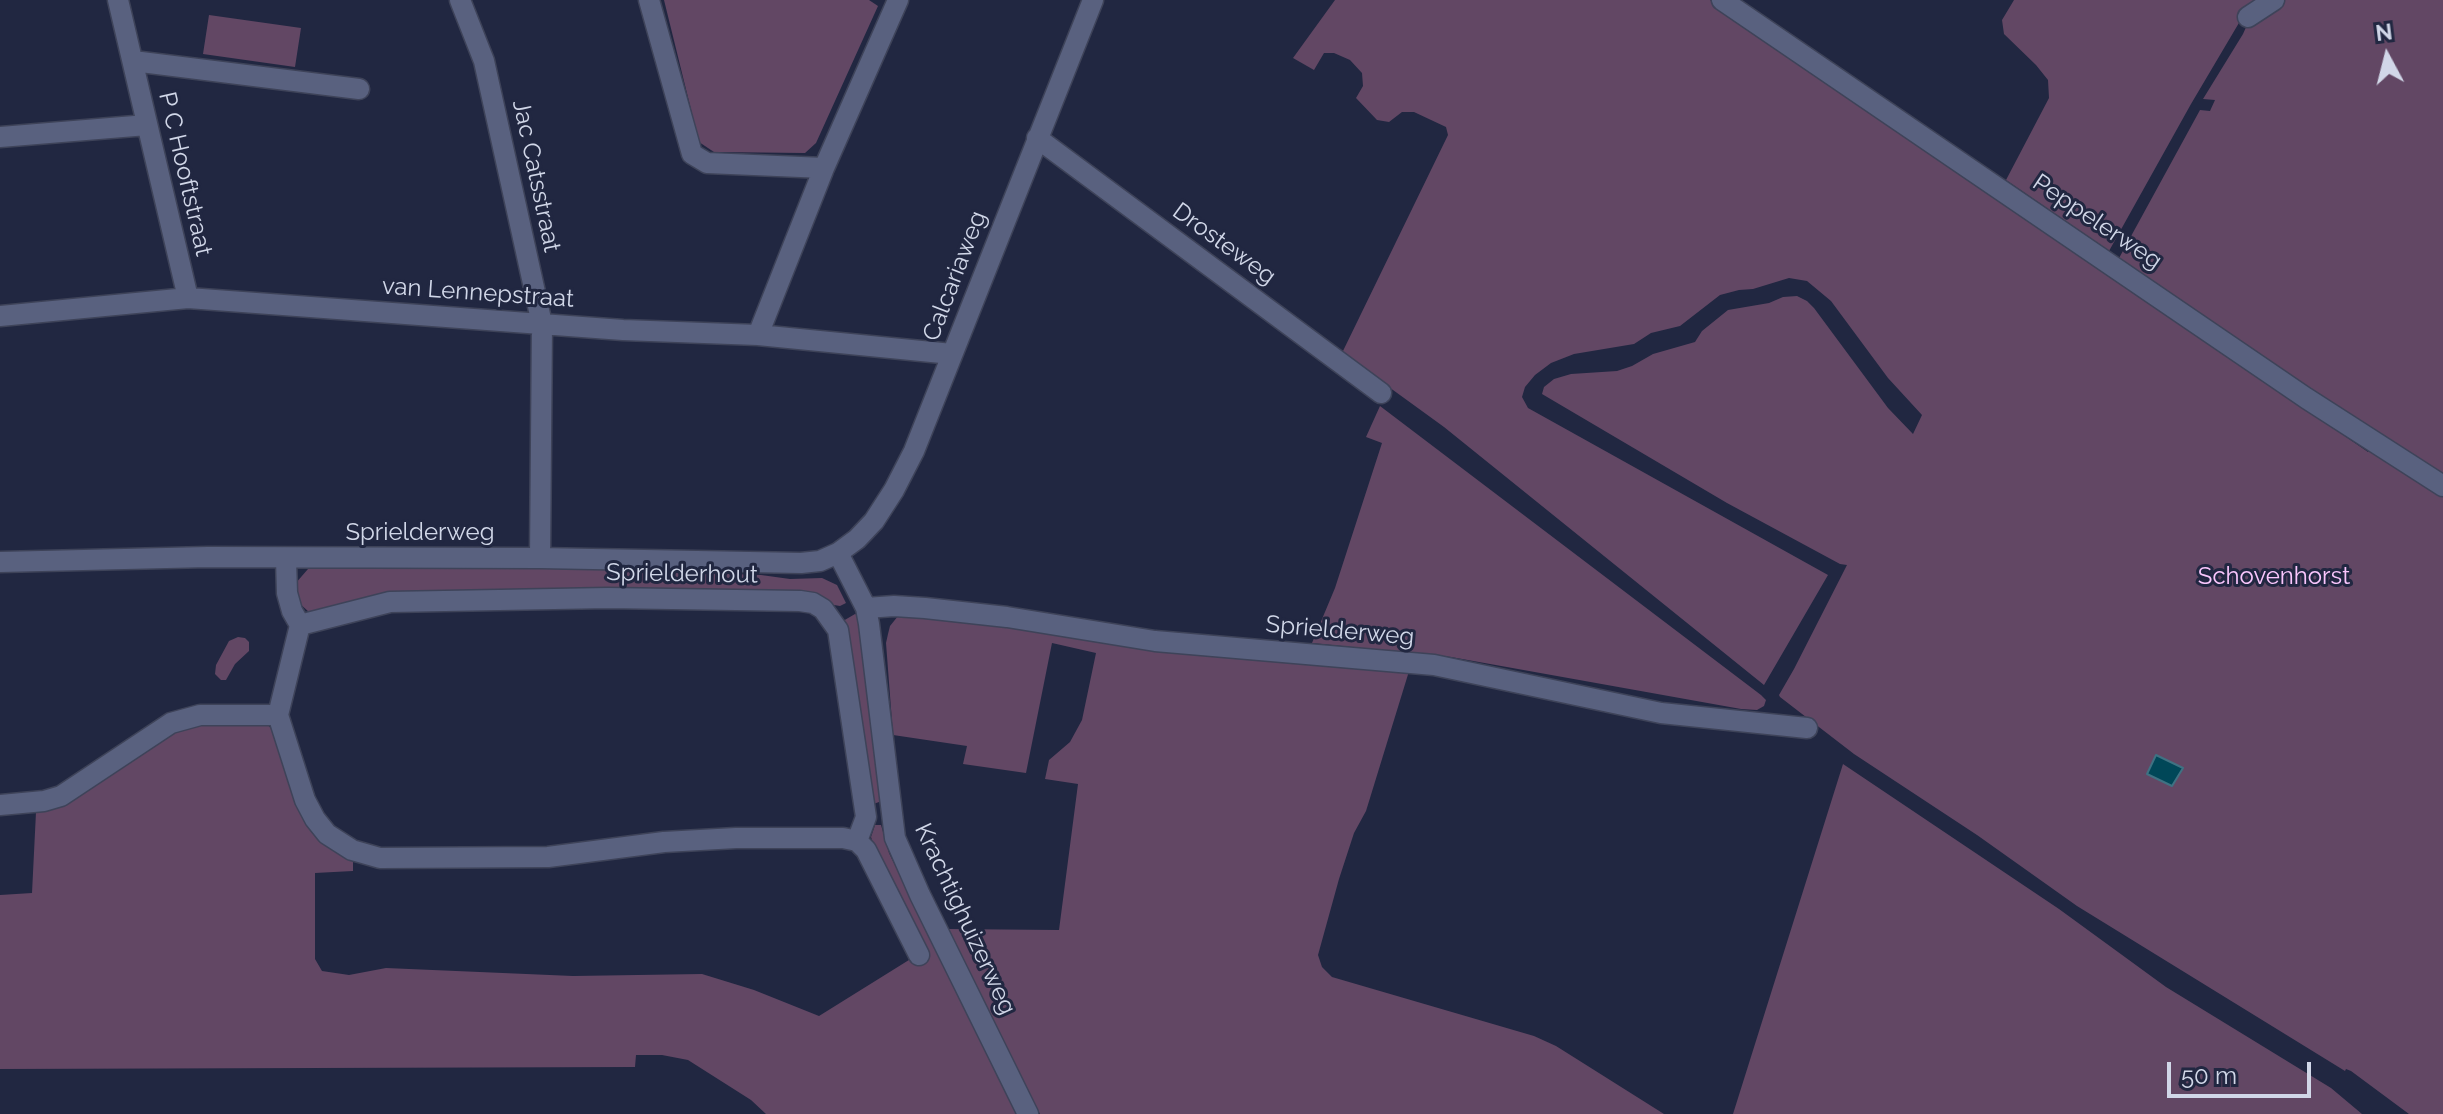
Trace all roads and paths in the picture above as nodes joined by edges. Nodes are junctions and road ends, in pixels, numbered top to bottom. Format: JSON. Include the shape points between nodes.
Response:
{"nodes":[{"id":1,"x":118,"y":0,"type":"edge"},
{"id":2,"x":460,"y":0,"type":"edge"},
{"id":3,"x":649,"y":0,"type":"edge"},
{"id":4,"x":898,"y":0,"type":"edge"},
{"id":5,"x":1093,"y":0,"type":"edge"},
{"id":6,"x":1722,"y":0,"type":"edge"},
{"id":7,"x":2274,"y":0,"type":"edge"},
{"id":8,"x":2248,"y":17,"type":"dead end"},
{"id":9,"x":133,"y":61,"type":"junction"},
{"id":10,"x":359,"y":89,"type":"dead end"},
{"id":11,"x":147,"y":125,"type":"junction"},
{"id":12,"x":0,"y":137,"type":"edge"},
{"id":13,"x":1037,"y":138,"type":"junction"},
{"id":14,"x":824,"y":168,"type":"junction"},
{"id":15,"x":188,"y":298,"type":"junction"},
{"id":16,"x":0,"y":316,"type":"edge"},
{"id":17,"x":542,"y":324,"type":"junction"},
{"id":18,"x":758,"y":335,"type":"junction"},
{"id":19,"x":952,"y":354,"type":"junction"},
{"id":20,"x":1381,"y":393,"type":"dead end"},
{"id":21,"x":2443,"y":486,"type":"edge"},
{"id":22,"x":838,"y":553,"type":"junction"},
{"id":23,"x":540,"y":558,"type":"junction"},
{"id":24,"x":286,"y":559,"type":"junction"},
{"id":25,"x":0,"y":562,"type":"edge"},
{"id":26,"x":866,"y":608,"type":"junction"},
{"id":27,"x":300,"y":625,"type":"junction"},
{"id":28,"x":278,"y":715,"type":"junction"},
{"id":29,"x":1807,"y":728,"type":"dead end"},
{"id":30,"x":0,"y":805,"type":"edge"},
{"id":31,"x":892,"y":813,"type":"junction"},
{"id":32,"x":866,"y":817,"type":"junction"},
{"id":33,"x":857,"y":841,"type":"junction"},
{"id":34,"x":919,"y":955,"type":"dead end"},
{"id":35,"x":1028,"y":1114,"type":"edge"}],
"edges":[{"from":1,"to":9,"type":"street","name":"P C Hooftstraat"},
{"from":2,"to":17,"type":"street","name":"Jac Catsstraat","via":[[484,61]]},
{"from":3,"to":14,"type":"street","via":[[692,154],[707,163]]},
{"from":4,"to":14,"type":"street"},
{"from":5,"to":13,"type":"street","name":"Calcariaweg"},
{"from":6,"to":21,"type":"street","name":"Peppelerweg"},
{"from":7,"to":8,"type":"street"},
{"from":9,"to":10,"type":"street","name":"P C Hooftstraat"},
{"from":9,"to":11,"type":"street","name":"P C Hooftstraat"},
{"from":11,"to":12,"type":"street"},
{"from":11,"to":15,"type":"street","name":"P C Hooftstraat"},
{"from":13,"to":19,"type":"street","name":"Calcariaweg"},
{"from":13,"to":20,"type":"street","name":"Drosteweg"},
{"from":14,"to":18,"type":"street"},
{"from":15,"to":16,"type":"street","name":"van Lennepstraat"},
{"from":15,"to":17,"type":"street","name":"van Lennepstraat"},
{"from":17,"to":18,"type":"street","name":"van Lennepstraat"},
{"from":17,"to":23,"type":"street","name":"Jac Catsstraat"},
{"from":18,"to":19,"type":"street","name":"van Lennepstraat"},
{"from":19,"to":22,"type":"street","name":"Calcariaweg","via":[[894,490],[874,521]]},
{"from":22,"to":23,"type":"street","name":"Sprielderweg","via":[[801,563]]},
{"from":22,"to":26,"type":"street","name":"Krachtighuizerweg"},
{"from":23,"to":24,"type":"street","name":"Sprielderweg"},
{"from":24,"to":25,"type":"street","name":"Sprielderweg"},
{"from":24,"to":27,"type":"street","via":[[287,593]]},
{"from":26,"to":29,"type":"street","name":"Sprielderweg","via":[[925,608],[1155,641],[1434,665],[1661,713]]},
{"from":26,"to":31,"type":"street","name":"Krachtighuizerweg"},
{"from":27,"to":28,"type":"street"},
{"from":27,"to":32,"type":"street","name":"Sprielderhout","via":[[390,602],[608,598],[813,603],[838,630]]},
{"from":28,"to":30,"type":"street","via":[[200,715],[171,723],[61,796]]},
{"from":28,"to":33,"type":"street","via":[[315,819],[352,850],[380,858],[548,857],[736,838]]},
{"from":31,"to":32,"type":"street"},
{"from":31,"to":35,"type":"street","name":"Krachtighuizerweg","via":[[904,860]]},
{"from":32,"to":33,"type":"street","name":"Sprielderhout"},
{"from":33,"to":34,"type":"street"}]}
